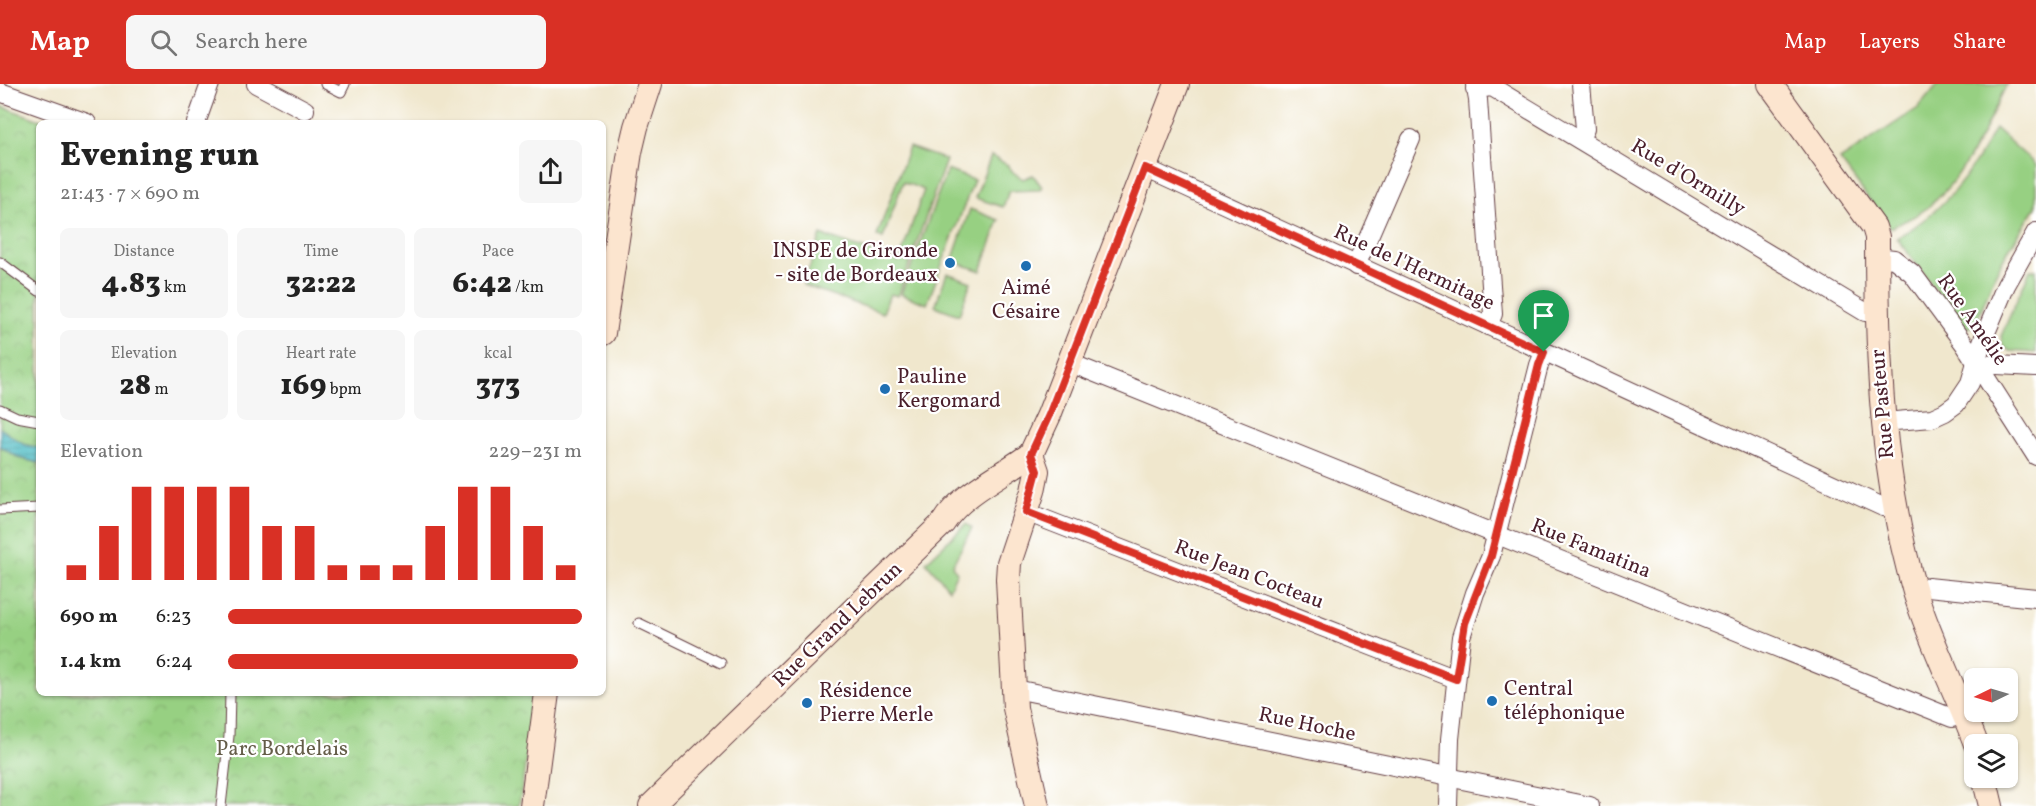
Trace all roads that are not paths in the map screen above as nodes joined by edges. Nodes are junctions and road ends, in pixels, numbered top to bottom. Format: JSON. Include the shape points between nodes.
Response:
{"nodes":[{"id":1,"x":210,"y":84,"type":"edge"},
{"id":2,"x":256,"y":84,"type":"edge"},
{"id":3,"x":325,"y":84,"type":"edge"},
{"id":4,"x":345,"y":84,"type":"edge"},
{"id":5,"x":650,"y":84,"type":"edge"},
{"id":6,"x":1177,"y":84,"type":"edge"},
{"id":7,"x":1581,"y":84,"type":"edge"},
{"id":8,"x":1770,"y":84,"type":"edge"},
{"id":9,"x":1475,"y":86,"type":"edge"},
{"id":10,"x":0,"y":92,"type":"edge"},
{"id":11,"x":305,"y":110,"type":"dead end"},
{"id":12,"x":79,"y":120,"type":"edge"},
{"id":13,"x":197,"y":120,"type":"edge"},
{"id":14,"x":1411,"y":139,"type":"dead end"},
{"id":15,"x":1579,"y":139,"type":"junction"},
{"id":16,"x":1145,"y":168,"type":"junction"},
{"id":17,"x":2036,"y":232,"type":"edge"},
{"id":18,"x":1877,"y":257,"type":"junction"},
{"id":19,"x":0,"y":262,"type":"edge"},
{"id":20,"x":1356,"y":266,"type":"junction"},
{"id":21,"x":36,"y":289,"type":"edge"},
{"id":22,"x":606,"y":299,"type":"edge"},
{"id":23,"x":1877,"y":312,"type":"junction"},
{"id":24,"x":1488,"y":326,"type":"junction"},
{"id":25,"x":1544,"y":352,"type":"junction"},
{"id":26,"x":1068,"y":363,"type":"junction"},
{"id":27,"x":1977,"y":364,"type":"junction"},
{"id":28,"x":2036,"y":367,"type":"edge"},
{"id":29,"x":0,"y":410,"type":"edge"},
{"id":30,"x":36,"y":420,"type":"edge"},
{"id":31,"x":1883,"y":422,"type":"junction"},
{"id":32,"x":1031,"y":454,"type":"junction"},
{"id":33,"x":2036,"y":456,"type":"edge"},
{"id":34,"x":1895,"y":507,"type":"junction"},
{"id":35,"x":36,"y":508,"type":"edge"},
{"id":36,"x":0,"y":510,"type":"edge"},
{"id":37,"x":1026,"y":512,"type":"junction"},
{"id":38,"x":1496,"y":535,"type":"junction"},
{"id":39,"x":1915,"y":591,"type":"junction"},
{"id":40,"x":2036,"y":598,"type":"edge"},
{"id":41,"x":639,"y":623,"type":"dead end"},
{"id":42,"x":721,"y":663,"type":"dead end"},
{"id":43,"x":1456,"y":679,"type":"junction"},
{"id":44,"x":1014,"y":691,"type":"junction"},
{"id":45,"x":230,"y":696,"type":"edge"},
{"id":46,"x":547,"y":696,"type":"edge"},
{"id":47,"x":1964,"y":713,"type":"joint"},
{"id":48,"x":1449,"y":777,"type":"junction"},
{"id":49,"x":1987,"y":788,"type":"edge"},
{"id":50,"x":221,"y":806,"type":"edge"},
{"id":51,"x":532,"y":806,"type":"edge"},
{"id":52,"x":651,"y":806,"type":"edge"},
{"id":53,"x":1036,"y":806,"type":"edge"},
{"id":54,"x":1448,"y":806,"type":"edge"},
{"id":55,"x":1590,"y":806,"type":"edge"},
{"id":56,"x":1991,"y":806,"type":"edge"}],
"edges":[{"from":1,"to":13,"type":"street"},
{"from":2,"to":11,"type":"street"},
{"from":3,"to":4,"type":"lane","via":[[341,92]]},
{"from":5,"to":22,"type":"main road","via":[[630,152]]},
{"from":6,"to":16,"type":"main road"},
{"from":7,"to":15,"type":"street","via":[[1585,129]]},
{"from":8,"to":18,"type":"main road","name":"Rue Pasteur","via":[[1874,227]]},
{"from":9,"to":15,"type":"street","name":"Rue d'Ormilly","via":[[1491,87]]},
{"from":9,"to":24,"type":"street","via":[[1493,314]]},
{"from":10,"to":12,"type":"street"},
{"from":14,"to":20,"type":"street"},
{"from":15,"to":23,"type":"street","name":"Rue d'Ormilly","via":[[1865,312]]},
{"from":16,"to":20,"type":"street","name":"Rue de l'Hermitage"},
{"from":16,"to":26,"type":"main road"},
{"from":17,"to":27,"type":"street","via":[[2006,285]]},
{"from":18,"to":23,"type":"main road","name":"Rue Pasteur"},
{"from":18,"to":27,"type":"street","name":"Rue Amélie","via":[[1894,259],[1912,273]]},
{"from":19,"to":21,"type":"lane"},
{"from":20,"to":24,"type":"street","name":"Rue de l'Hermitage"},
{"from":23,"to":31,"type":"main road","name":"Rue Pasteur"},
{"from":24,"to":25,"type":"street","name":"Rue de l'Hermitage"},
{"from":25,"to":34,"type":"street","name":"Rue de l'Hermitage","via":[[1883,507]]},
{"from":25,"to":38,"type":"street"},
{"from":26,"to":32,"type":"main road"},
{"from":26,"to":38,"type":"street","name":"Rue Famatina"},
{"from":27,"to":28,"type":"street"},
{"from":27,"to":31,"type":"street","via":[[1956,404],[1945,412],[1932,418]]},
{"from":27,"to":33,"type":"street","name":"Rue Amélie"},
{"from":29,"to":30,"type":"lane"},
{"from":31,"to":34,"type":"main road","name":"Rue Pasteur"},
{"from":32,"to":37,"type":"main road","via":[[1037,471]]},
{"from":32,"to":52,"type":"main road","name":"Rue Grand Lebrun","via":[[950,512],[936,530]]},
{"from":34,"to":39,"type":"main road","name":"Rue Pasteur"},
{"from":35,"to":36,"type":"lane"},
{"from":37,"to":43,"type":"street","name":"Rue Jean Cocteau"},
{"from":37,"to":44,"type":"main road","via":[[1008,579]]},
{"from":38,"to":43,"type":"street","via":[[1465,623]]},
{"from":38,"to":47,"type":"street","name":"Rue Famatina","via":[[1952,718]]},
{"from":39,"to":40,"type":"street","via":[[1928,587]]},
{"from":39,"to":47,"type":"main road","name":"Rue Pasteur"},
{"from":41,"to":42,"type":"lane"},
{"from":43,"to":48,"type":"street"},
{"from":44,"to":48,"type":"street","name":"Rue Hoche"},
{"from":44,"to":53,"type":"main road"},
{"from":45,"to":50,"type":"lane"},
{"from":46,"to":51,"type":"main road"},
{"from":48,"to":54,"type":"street"},
{"from":48,"to":55,"type":"street","name":"Rue Hoche"},
{"from":49,"to":56,"type":"main road"}]}
